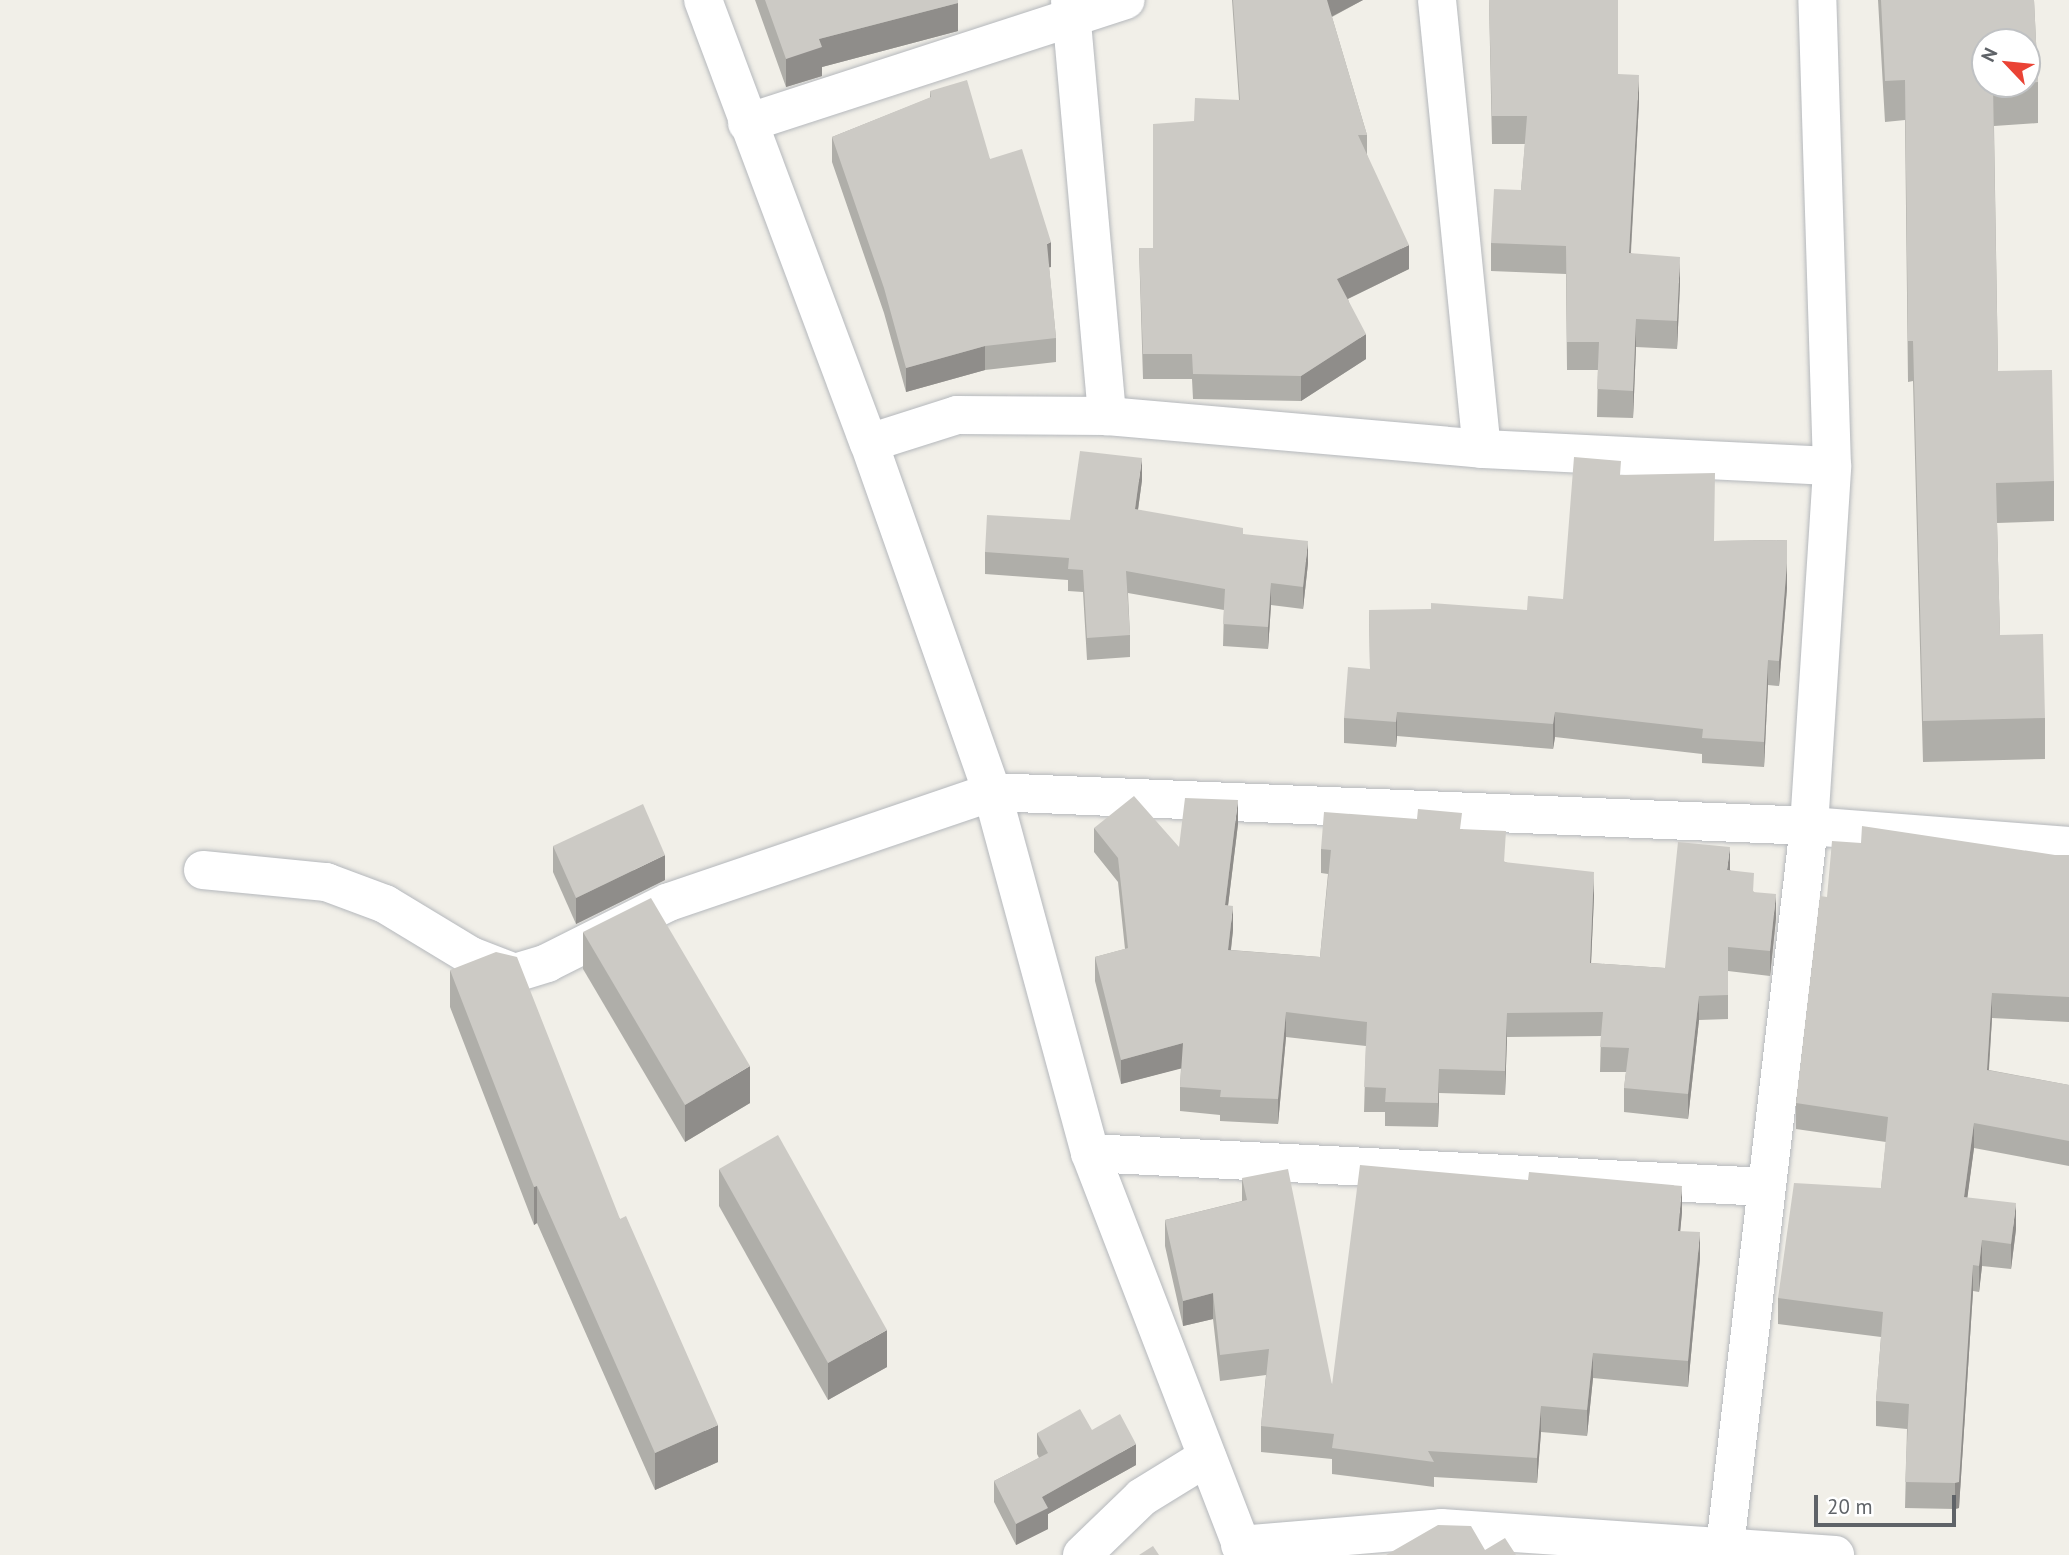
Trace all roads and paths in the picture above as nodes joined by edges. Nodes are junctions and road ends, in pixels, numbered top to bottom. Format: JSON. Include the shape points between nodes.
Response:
{"nodes":[{"id":1,"x":703,"y":0,"type":"edge"},
{"id":2,"x":1125,"y":0,"type":"edge"},
{"id":3,"x":1437,"y":0,"type":"edge"},
{"id":4,"x":1816,"y":0,"type":"edge"},
{"id":5,"x":1072,"y":8,"type":"edge"},
{"id":6,"x":747,"y":123,"type":"junction"},
{"id":7,"x":1107,"y":416,"type":"junction"},
{"id":8,"x":869,"y":443,"type":"junction"},
{"id":9,"x":1482,"y":449,"type":"junction"},
{"id":10,"x":1832,"y":466,"type":"junction"},
{"id":11,"x":992,"y":792,"type":"junction"},
{"id":12,"x":1810,"y":826,"type":"junction"},
{"id":13,"x":2069,"y":846,"type":"edge"},
{"id":14,"x":203,"y":870,"type":"dead end"},
{"id":15,"x":1090,"y":1153,"type":"junction"},
{"id":16,"x":1765,"y":1187,"type":"junction"},
{"id":17,"x":1207,"y":1457,"type":"junction"},
{"id":18,"x":1242,"y":1550,"type":"edge"},
{"id":19,"x":1725,"y":1551,"type":"edge"},
{"id":20,"x":1082,"y":1555,"type":"edge"},
{"id":21,"x":1835,"y":1555,"type":"edge"}],
"edges":[{"from":1,"to":6,"type":"street"},
{"from":2,"to":5,"type":"street"},
{"from":3,"to":9,"type":"street"},
{"from":4,"to":10,"type":"street"},
{"from":5,"to":6,"type":"street"},
{"from":5,"to":7,"type":"street"},
{"from":6,"to":8,"type":"street"},
{"from":7,"to":8,"type":"street","via":[[957,415]]},
{"from":7,"to":9,"type":"street"},
{"from":8,"to":11,"type":"street"},
{"from":9,"to":10,"type":"street"},
{"from":10,"to":12,"type":"street"},
{"from":11,"to":12,"type":"street"},
{"from":11,"to":14,"type":"street","via":[[669,902],[547,963],[515,973],[471,956],[385,904],[326,882]]},
{"from":11,"to":15,"type":"street"},
{"from":12,"to":13,"type":"street"},
{"from":12,"to":16,"type":"street"},
{"from":15,"to":16,"type":"street"},
{"from":15,"to":17,"type":"street"},
{"from":16,"to":19,"type":"street"},
{"from":17,"to":18,"type":"street"},
{"from":17,"to":20,"type":"street","via":[[1142,1497]]},
{"from":18,"to":19,"type":"street","via":[[1441,1528]]},
{"from":19,"to":21,"type":"street"}]}
